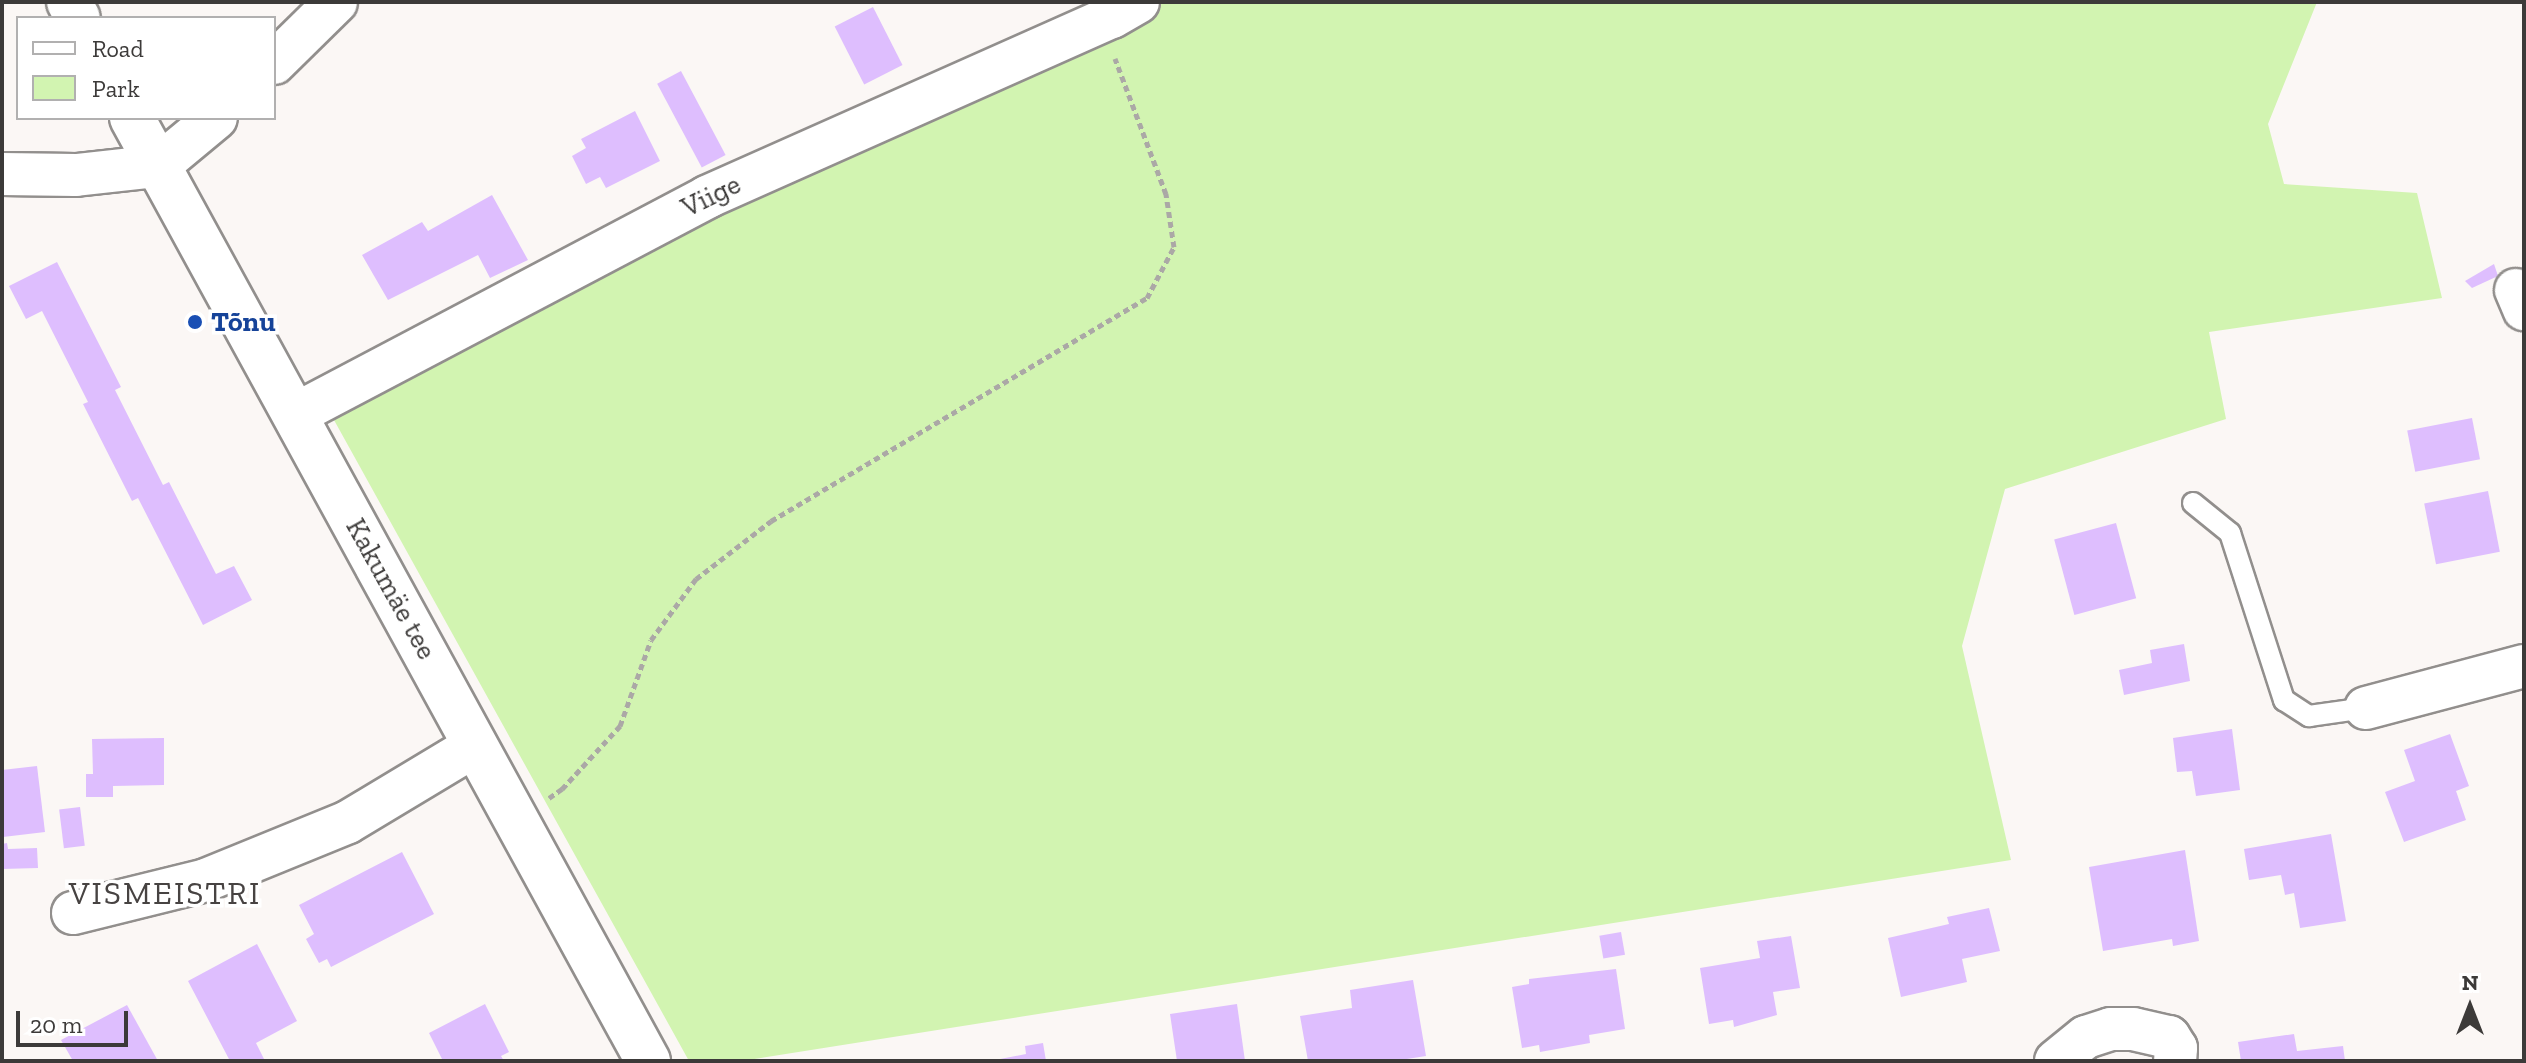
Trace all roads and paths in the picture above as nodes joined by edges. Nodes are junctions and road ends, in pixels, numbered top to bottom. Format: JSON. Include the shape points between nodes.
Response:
{"nodes":[{"id":1,"x":336,"y":2,"type":"edge"},
{"id":2,"x":1125,"y":10,"type":"edge"},
{"id":3,"x":276,"y":61,"type":"edge"},
{"id":4,"x":133,"y":120,"type":"edge"},
{"id":5,"x":214,"y":120,"type":"edge"},
{"id":6,"x":158,"y":166,"type":"junction"},
{"id":7,"x":2,"y":174,"type":"edge"},
{"id":8,"x":296,"y":414,"type":"junction"},
{"id":9,"x":2193,"y":503,"type":"dead end"},
{"id":10,"x":2524,"y":666,"type":"edge"},
{"id":11,"x":2366,"y":708,"type":"joint"},
{"id":12,"x":476,"y":745,"type":"junction"},
{"id":13,"x":517,"y":821,"type":"junction"},
{"id":14,"x":73,"y":913,"type":"dead end"},
{"id":15,"x":2175,"y":1052,"type":"edge"},
{"id":16,"x":648,"y":1061,"type":"edge"},
{"id":17,"x":2056,"y":1061,"type":"edge"}],
"edges":[{"from":1,"to":3,"type":"street"},
{"from":2,"to":8,"type":"street","name":"Viige","via":[[707,197]]},
{"from":2,"to":13,"type":"path","via":[[1113,52],[1166,194],[1174,247],[1147,298],[771,521],[696,579],[651,640],[620,726],[562,789]]},
{"from":4,"to":6,"type":"street","name":"Kakumäe tee"},
{"from":5,"to":6,"type":"street"},
{"from":6,"to":7,"type":"street","via":[[76,175]]},
{"from":6,"to":8,"type":"street","name":"Kakumäe tee"},
{"from":8,"to":12,"type":"street","name":"Kakumäe tee"},
{"from":9,"to":11,"type":"lane","via":[[2230,533],[2284,700],[2309,716]]},
{"from":10,"to":11,"type":"street"},
{"from":12,"to":13,"type":"street","name":"Kakumäe tee"},
{"from":12,"to":14,"type":"street","via":[[348,822],[206,880]]},
{"from":13,"to":16,"type":"street","name":"Kakumäe tee"},
{"from":15,"to":17,"type":"street","via":[[2163,1033],[2111,1029],[2086,1037]]}]}
